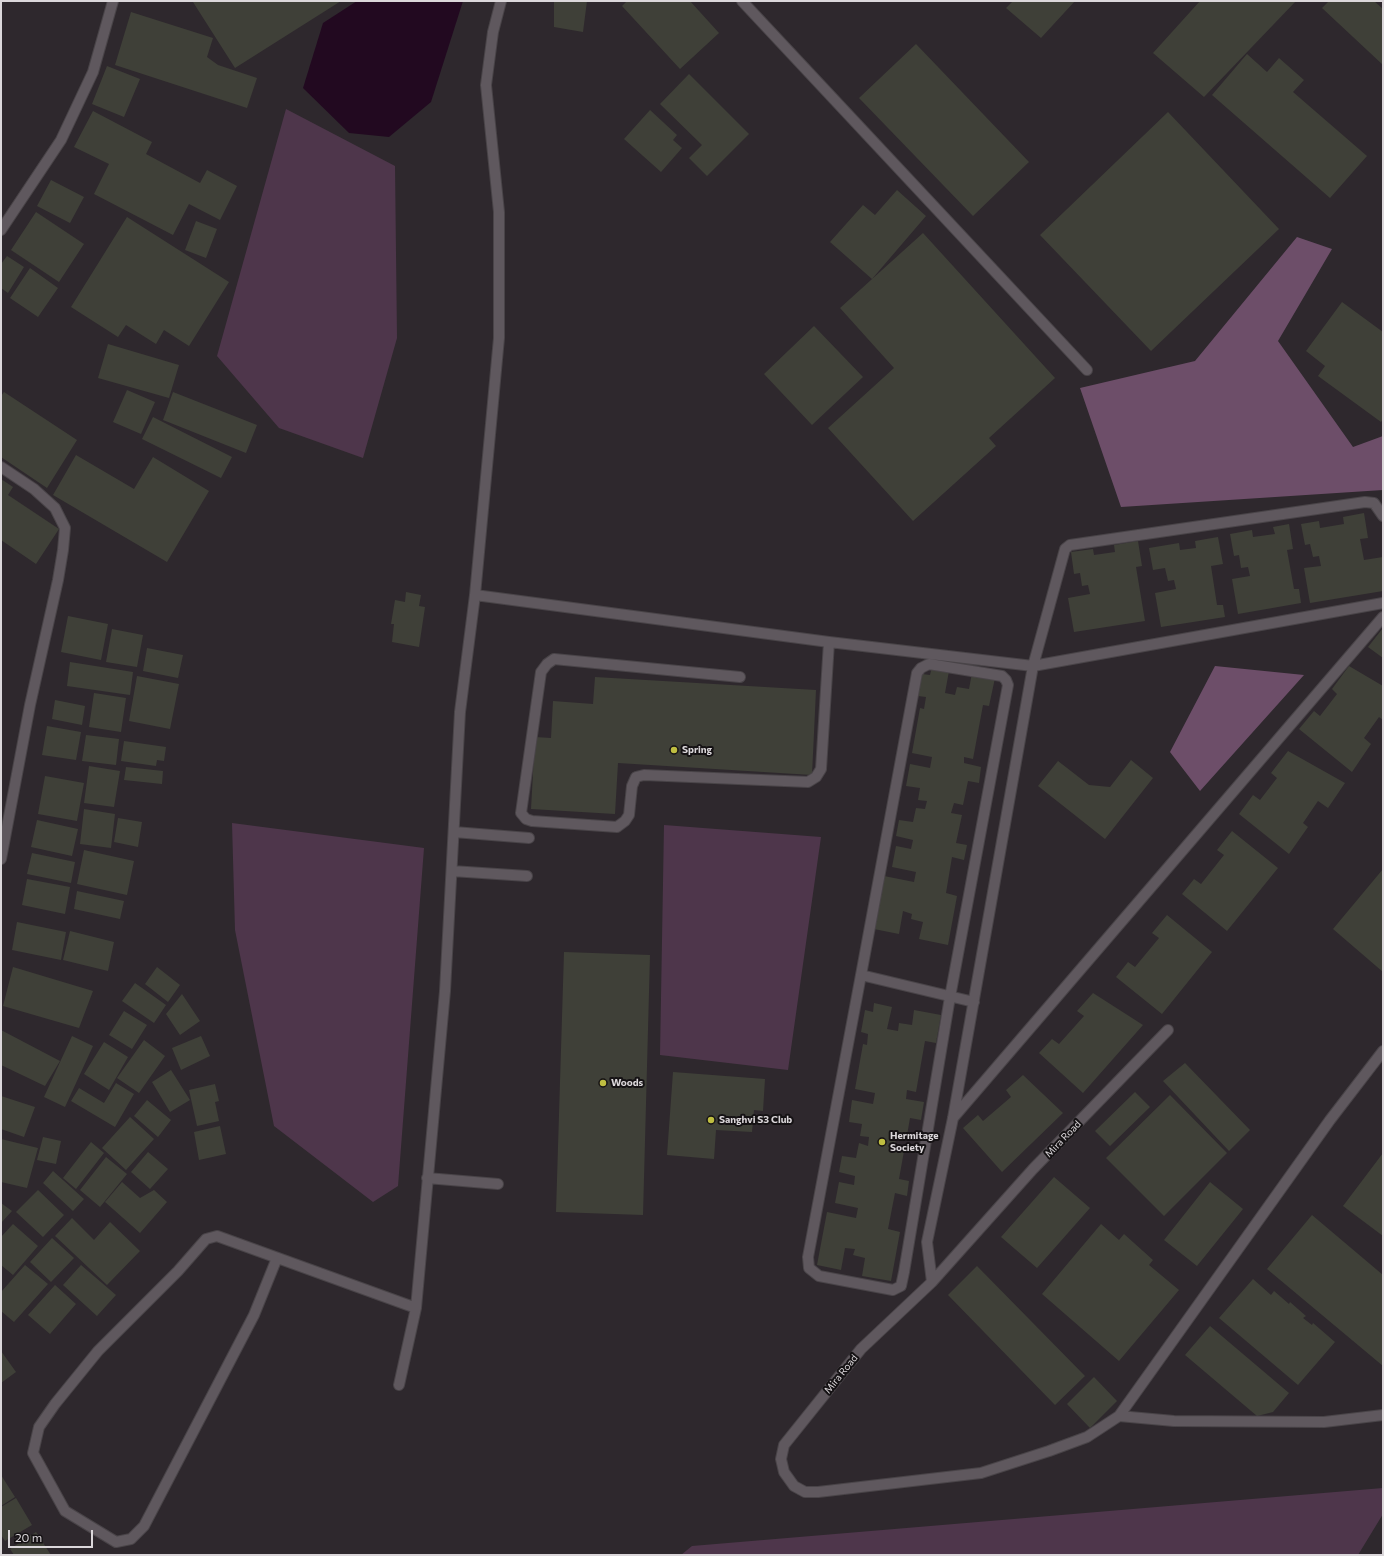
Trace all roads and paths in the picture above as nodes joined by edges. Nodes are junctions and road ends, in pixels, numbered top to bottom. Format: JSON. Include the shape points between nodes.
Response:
{"nodes":[{"id":1,"x":113,"y":1,"type":"edge"},
{"id":2,"x":501,"y":1,"type":"edge"},
{"id":3,"x":742,"y":1,"type":"edge"},
{"id":4,"x":1,"y":230,"type":"edge"},
{"id":5,"x":1087,"y":370,"type":"dead end"},
{"id":6,"x":1,"y":467,"type":"edge"},
{"id":7,"x":1383,"y":516,"type":"edge"},
{"id":8,"x":475,"y":595,"type":"junction"},
{"id":9,"x":1383,"y":603,"type":"edge"},
{"id":10,"x":1383,"y":617,"type":"edge"},
{"id":11,"x":829,"y":642,"type":"junction"},
{"id":12,"x":1033,"y":666,"type":"junction"},
{"id":13,"x":740,"y":677,"type":"dead end"},
{"id":14,"x":454,"y":832,"type":"junction"},
{"id":15,"x":529,"y":838,"type":"dead end"},
{"id":16,"x":1,"y":859,"type":"edge"},
{"id":17,"x":452,"y":871,"type":"junction"},
{"id":18,"x":527,"y":876,"type":"dead end"},
{"id":19,"x":862,"y":975,"type":"junction"},
{"id":20,"x":950,"y":997,"type":"junction"},
{"id":21,"x":974,"y":1002,"type":"junction"},
{"id":22,"x":1168,"y":1030,"type":"dead end"},
{"id":23,"x":1383,"y":1051,"type":"edge"},
{"id":24,"x":953,"y":1118,"type":"junction"},
{"id":25,"x":427,"y":1178,"type":"junction"},
{"id":26,"x":498,"y":1184,"type":"dead end"},
{"id":27,"x":277,"y":1258,"type":"junction"},
{"id":28,"x":932,"y":1282,"type":"junction"},
{"id":29,"x":416,"y":1308,"type":"junction"},
{"id":30,"x":399,"y":1385,"type":"dead end"},
{"id":31,"x":1383,"y":1415,"type":"edge"},
{"id":32,"x":1119,"y":1416,"type":"junction"}],
"edges":[{"from":1,"to":4,"type":"street","via":[[93,72],[61,140]]},
{"from":2,"to":8,"type":"street","via":[[493,32],[486,85],[499,212],[499,338]]},
{"from":3,"to":5,"type":"street"},
{"from":6,"to":16,"type":"street","via":[[34,489],[55,508],[65,528],[58,580],[30,705]]},
{"from":7,"to":12,"type":"street","via":[[1374,503],[1365,502],[1070,545],[1062,556]]},
{"from":8,"to":11,"type":"street"},
{"from":8,"to":14,"type":"street","via":[[460,712]]},
{"from":9,"to":12,"type":"street"},
{"from":10,"to":24,"type":"street"},
{"from":11,"to":12,"type":"street"},
{"from":11,"to":13,"type":"street","via":[[821,769],[816,777],[808,782],[644,774],[636,777],[632,786],[629,815],[625,822],[617,827],[532,821],[521,813],[541,672],[554,659]]},
{"from":12,"to":21,"type":"street"},
{"from":14,"to":15,"type":"street"},
{"from":14,"to":17,"type":"street"},
{"from":17,"to":18,"type":"street"},
{"from":17,"to":25,"type":"street","via":[[445,991]]},
{"from":19,"to":20,"type":"street"},
{"from":19,"to":20,"type":"street","via":[[808,1257],[809,1268],[819,1276],[893,1290],[900,1286]]},
{"from":19,"to":20,"type":"street","via":[[917,673],[929,664],[1002,676],[1008,685]]},
{"from":20,"to":21,"type":"street"},
{"from":21,"to":24,"type":"street"},
{"from":22,"to":28,"type":"street","name":"Mira Road","via":[[1033,1169]]},
{"from":23,"to":32,"type":"street","via":[[1330,1120]]},
{"from":24,"to":28,"type":"street","via":[[927,1242]]},
{"from":25,"to":26,"type":"street"},
{"from":25,"to":29,"type":"street"},
{"from":27,"to":27,"type":"street","via":[[217,1236],[206,1239],[98,1352],[39,1427],[33,1453],[65,1511],[116,1542],[131,1540],[144,1526],[254,1315]]},
{"from":27,"to":29,"type":"street"},
{"from":28,"to":32,"type":"street","name":"Mira Road","via":[[861,1349],[784,1445],[781,1459],[784,1472],[794,1486],[805,1492],[818,1492],[981,1473],[1088,1437]]},
{"from":29,"to":30,"type":"street"},
{"from":31,"to":32,"type":"street","via":[[1324,1422],[1174,1421]]}]}
